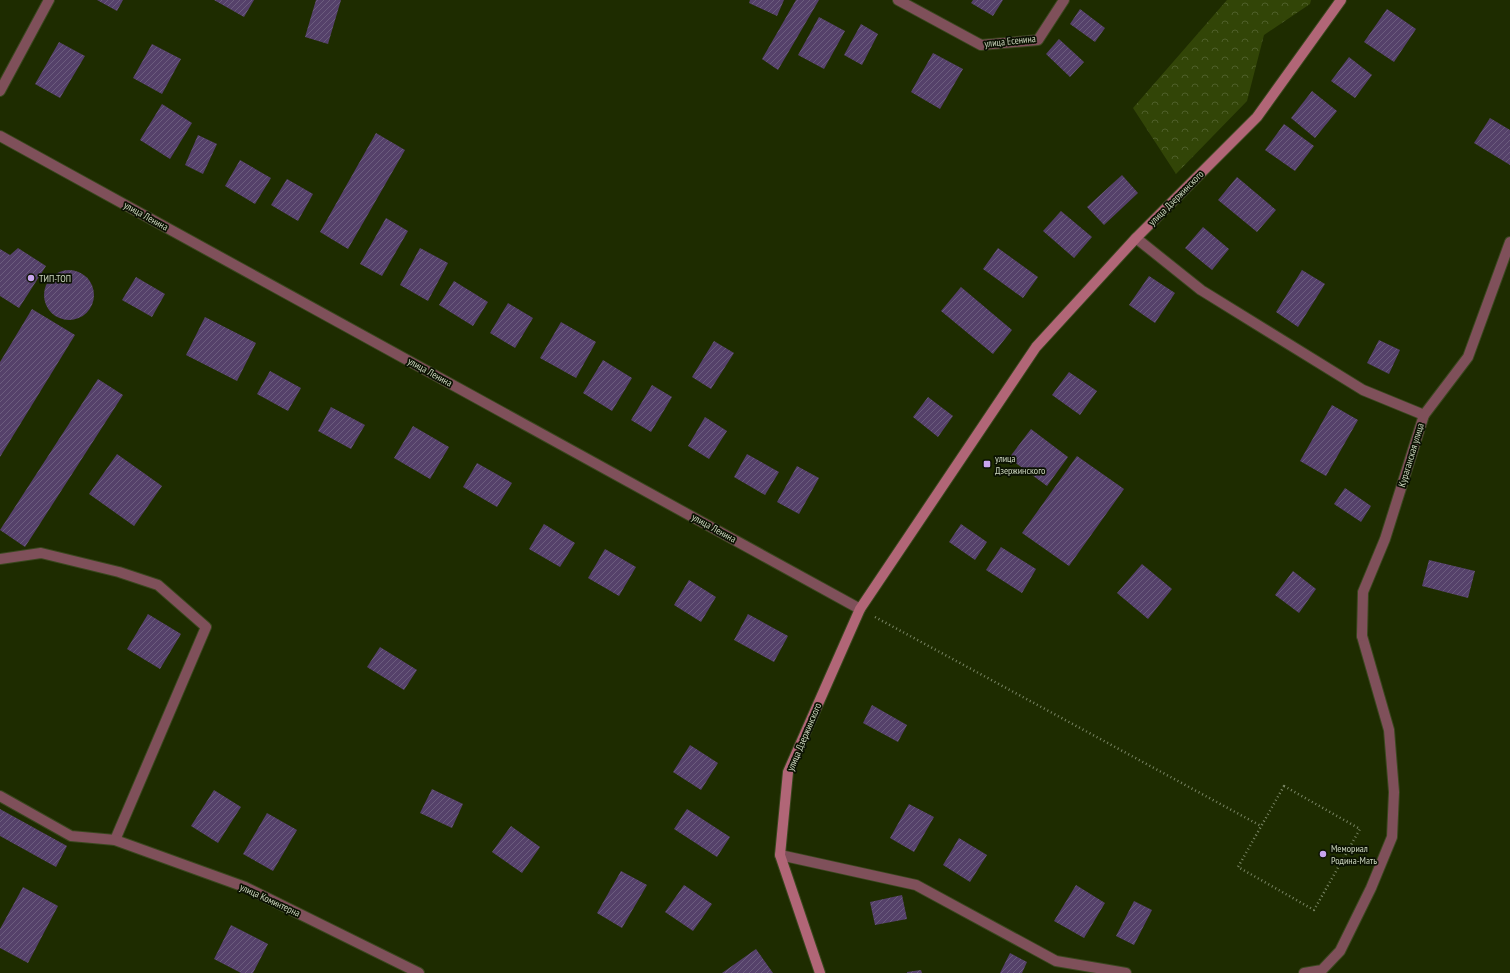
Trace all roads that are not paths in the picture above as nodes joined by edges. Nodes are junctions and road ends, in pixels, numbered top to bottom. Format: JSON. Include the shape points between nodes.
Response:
{"nodes":[{"id":1,"x":49,"y":0,"type":"edge"},
{"id":2,"x":898,"y":0,"type":"edge"},
{"id":3,"x":1064,"y":0,"type":"edge"},
{"id":4,"x":1341,"y":0,"type":"edge"},
{"id":5,"x":0,"y":91,"type":"edge"},
{"id":6,"x":0,"y":136,"type":"edge"},
{"id":7,"x":1136,"y":238,"type":"junction"},
{"id":8,"x":1510,"y":242,"type":"edge"},
{"id":9,"x":1424,"y":415,"type":"junction"},
{"id":10,"x":0,"y":558,"type":"edge"},
{"id":11,"x":860,"y":609,"type":"junction"},
{"id":12,"x":0,"y":796,"type":"edge"},
{"id":13,"x":115,"y":840,"type":"junction"},
{"id":14,"x":780,"y":855,"type":"junction"},
{"id":15,"x":419,"y":973,"type":"edge"},
{"id":16,"x":820,"y":973,"type":"edge"},
{"id":17,"x":1126,"y":973,"type":"edge"},
{"id":18,"x":1304,"y":973,"type":"edge"}],
"edges":[{"from":1,"to":5,"type":"street"},
{"from":2,"to":3,"type":"street","name":"улица Есенина","via":[[981,45],[1038,40]]},
{"from":4,"to":7,"type":"street","name":"улица Дзержинского","via":[[1257,117]]},
{"from":6,"to":11,"type":"street","name":"улица Ленина"},
{"from":7,"to":9,"type":"street","via":[[1201,290],[1363,390]]},
{"from":7,"to":11,"type":"street","name":"улица Дзержинского","via":[[1036,347]]},
{"from":8,"to":9,"type":"street","name":"Кураганская улица","via":[[1468,357]]},
{"from":9,"to":18,"type":"street","name":"Кураганская улица","via":[[1385,539],[1363,592],[1362,636],[1389,730],[1394,792],[1392,837],[1371,888],[1340,951],[1322,970]]},
{"from":10,"to":13,"type":"street","via":[[41,553],[119,572],[158,585],[206,627]]},
{"from":11,"to":14,"type":"street","name":"улица Дзержинского","via":[[788,772]]},
{"from":12,"to":13,"type":"street","name":"улица Коминтерна","via":[[71,836]]},
{"from":13,"to":15,"type":"street","name":"улица Коминтерна","via":[[245,887]]},
{"from":14,"to":16,"type":"street","name":"улица Дзержинского"},
{"from":14,"to":17,"type":"street","via":[[916,885],[1056,961]]}]}
